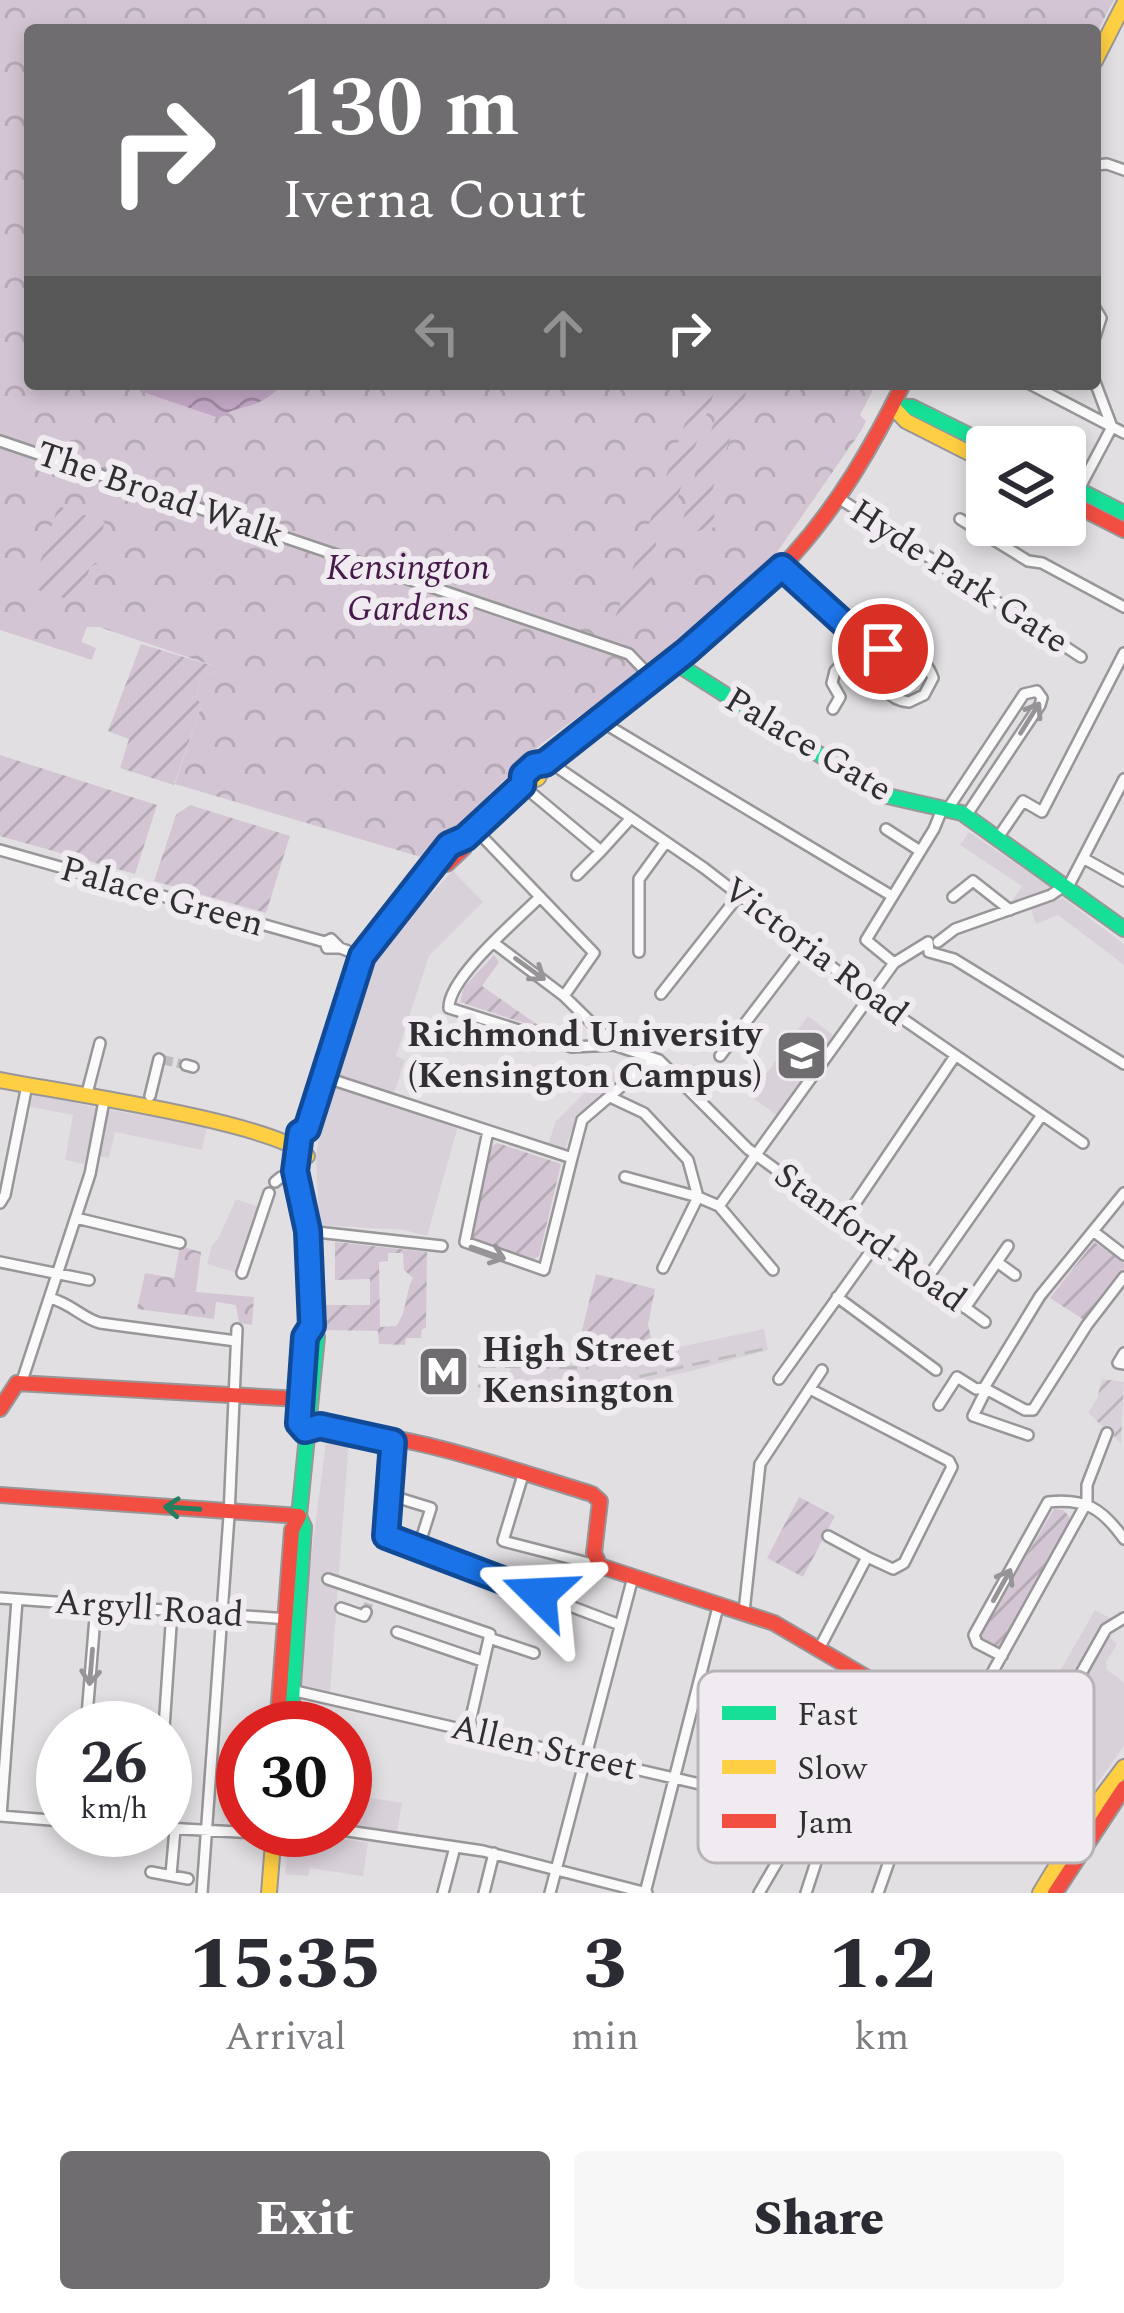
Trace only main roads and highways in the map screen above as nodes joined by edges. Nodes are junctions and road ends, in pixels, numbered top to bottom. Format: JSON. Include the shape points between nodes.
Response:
{"nodes":[{"id":1,"x":1124,"y":4,"type":"edge"},
{"id":2,"x":1101,"y":50,"type":"edge"},
{"id":3,"x":900,"y":390,"type":"edge"},
{"id":4,"x":892,"y":406,"type":"junction"},
{"id":5,"x":966,"y":434,"type":"edge"},
{"id":6,"x":966,"y":451,"type":"edge"},
{"id":7,"x":1086,"y":500,"type":"edge"},
{"id":8,"x":1086,"y":505,"type":"edge"},
{"id":9,"x":1124,"y":513,"type":"edge"},
{"id":10,"x":1124,"y":530,"type":"edge"},
{"id":11,"x":674,"y":662,"type":"junction"},
{"id":12,"x":1124,"y":929,"type":"edge"},
{"id":13,"x":0,"y":1080,"type":"edge"},
{"id":14,"x":305,"y":1141,"type":"junction"},
{"id":15,"x":312,"y":1326,"type":"junction"},
{"id":16,"x":13,"y":1382,"type":"edge"},
{"id":17,"x":300,"y":1399,"type":"junction"},
{"id":18,"x":0,"y":1409,"type":"edge"},
{"id":19,"x":305,"y":1430,"type":"junction"},
{"id":20,"x":0,"y":1495,"type":"edge"},
{"id":21,"x":299,"y":1516,"type":"junction"},
{"id":22,"x":855,"y":1671,"type":"edge"},
{"id":23,"x":286,"y":1689,"type":"junction"},
{"id":24,"x":283,"y":1701,"type":"edge"},
{"id":25,"x":287,"y":1701,"type":"edge"},
{"id":26,"x":1124,"y":1767,"type":"edge"},
{"id":27,"x":1124,"y":1788,"type":"edge"},
{"id":28,"x":1094,"y":1811,"type":"edge"},
{"id":29,"x":1097,"y":1813,"type":"junction"},
{"id":30,"x":1094,"y":1817,"type":"edge"},
{"id":31,"x":1094,"y":1819,"type":"edge"},
{"id":32,"x":272,"y":1857,"type":"edge"},
{"id":33,"x":1061,"y":1863,"type":"edge"},
{"id":34,"x":1071,"y":1863,"type":"edge"},
{"id":35,"x":269,"y":1893,"type":"edge"},
{"id":36,"x":1040,"y":1893,"type":"edge"},
{"id":37,"x":1055,"y":1893,"type":"edge"}],
"edges":[{"from":1,"to":2,"type":"main road"},
{"from":3,"to":4,"type":"main road"},
{"from":4,"to":5,"type":"main road","via":[[912,407]]},
{"from":4,"to":6,"type":"main road"},
{"from":4,"to":11,"type":"main road","via":[[782,567]]},
{"from":7,"to":9,"type":"main road"},
{"from":8,"to":10,"type":"main road"},
{"from":11,"to":12,"type":"main road","name":"Palace Gate","via":[[883,795],[966,816]]},
{"from":11,"to":14,"type":"main road","via":[[526,772],[522,785],[455,840],[399,905],[362,956]]},
{"from":13,"to":14,"type":"main road"},
{"from":14,"to":15,"type":"main road","via":[[295,1171],[308,1231]]},
{"from":15,"to":17,"type":"main road"},
{"from":15,"to":19,"type":"main road","via":[[316,1372]]},
{"from":16,"to":17,"type":"main road"},
{"from":16,"to":18,"type":"main road"},
{"from":17,"to":19,"type":"main road"},
{"from":19,"to":21,"type":"main road"},
{"from":19,"to":22,"type":"main road","via":[[393,1442],[596,1496],[599,1567],[774,1623]]},
{"from":21,"to":20,"type":"main road","one_way":true},
{"from":21,"to":23,"type":"main road","via":[[292,1530],[302,1573]]},
{"from":23,"to":24,"type":"main road"},
{"from":23,"to":25,"type":"main road"},
{"from":26,"to":29,"type":"main road"},
{"from":27,"to":29,"type":"main road"},
{"from":28,"to":29,"type":"main road"},
{"from":29,"to":30,"type":"main road"},
{"from":29,"to":31,"type":"main road"},
{"from":32,"to":35,"type":"main road"},
{"from":33,"to":36,"type":"main road"},
{"from":34,"to":37,"type":"main road"}]}
